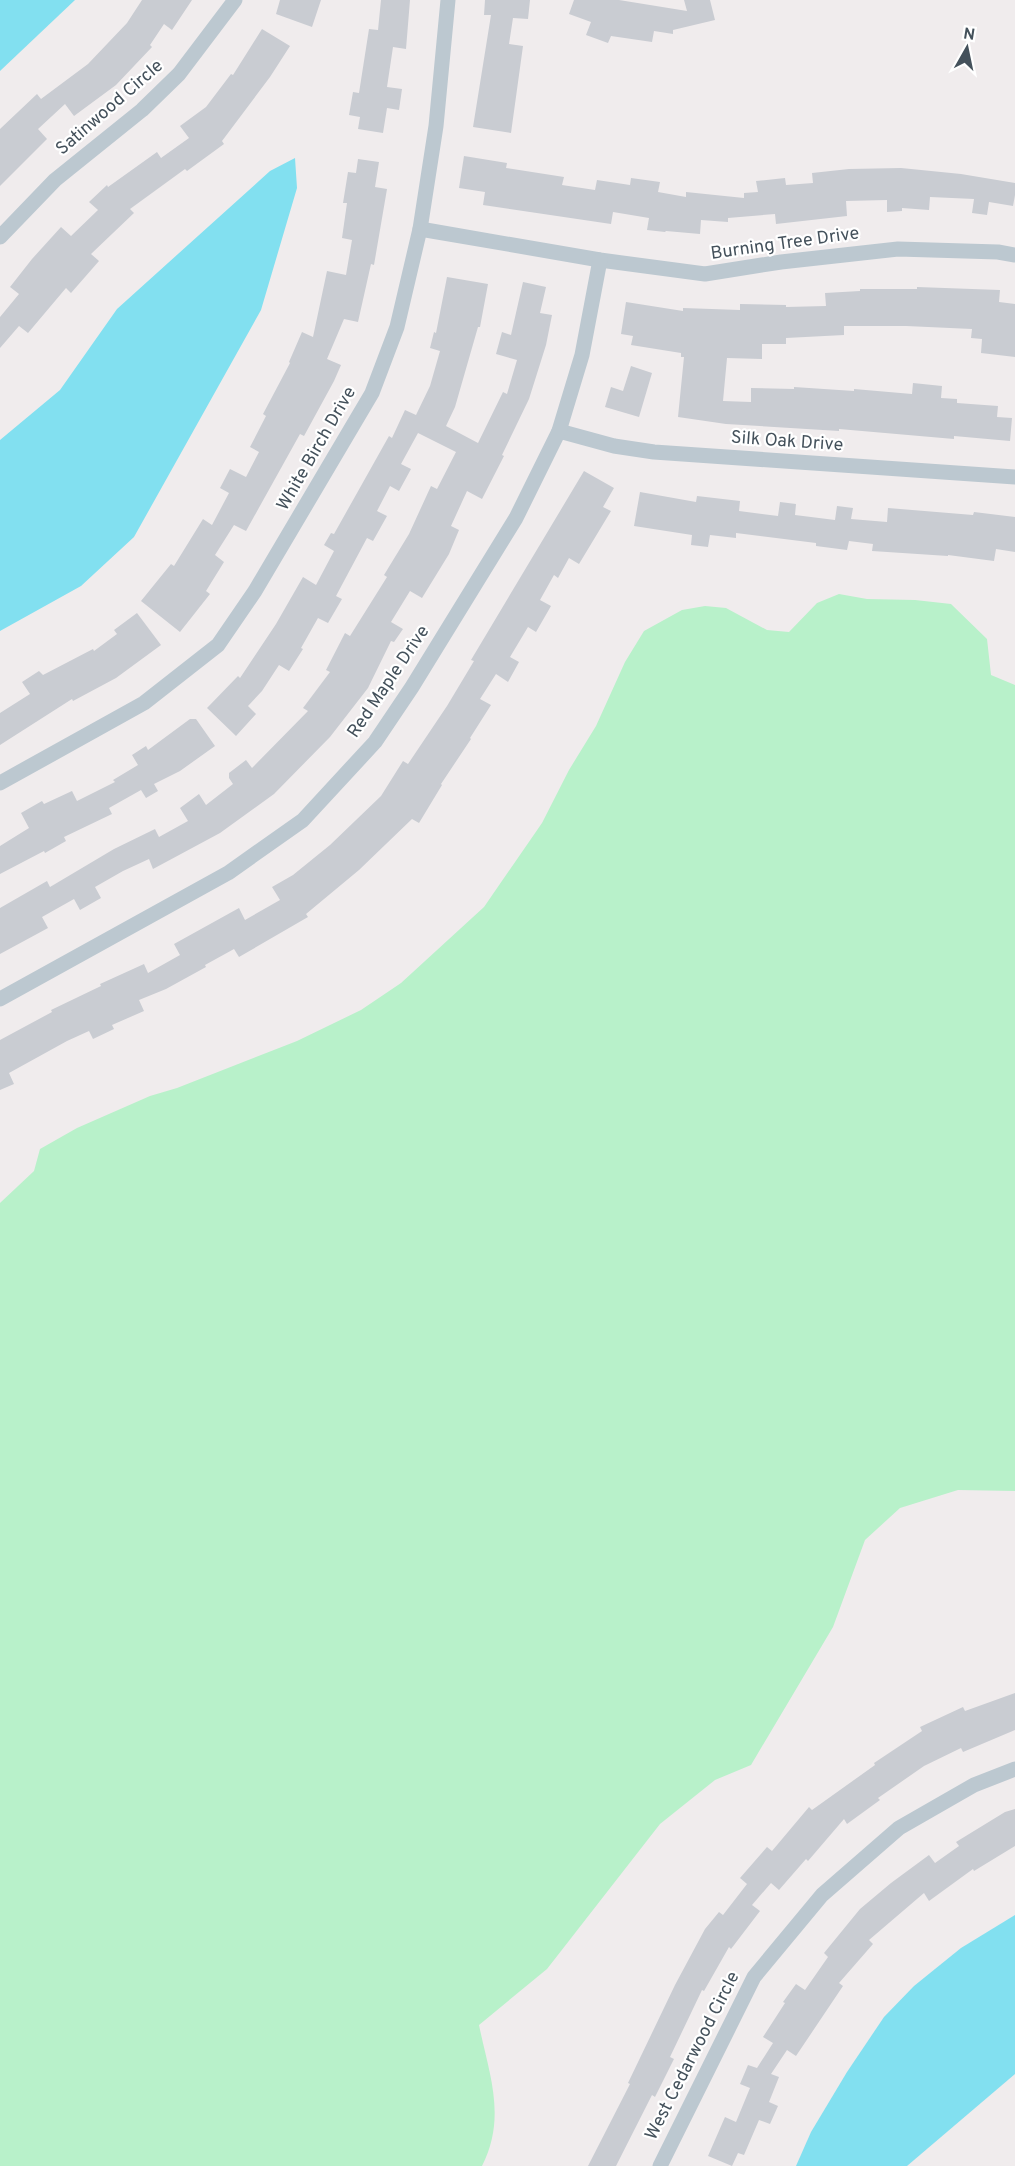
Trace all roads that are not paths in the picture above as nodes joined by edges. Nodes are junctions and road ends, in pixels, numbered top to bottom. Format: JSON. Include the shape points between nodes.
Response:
{"nodes":[{"id":1,"x":235,"y":0,"type":"edge"},
{"id":2,"x":448,"y":0,"type":"edge"},
{"id":3,"x":420,"y":229,"type":"junction"},
{"id":4,"x":0,"y":237,"type":"edge"},
{"id":5,"x":1015,"y":255,"type":"edge"},
{"id":6,"x":600,"y":260,"type":"junction"},
{"id":7,"x":559,"y":430,"type":"junction"},
{"id":8,"x":1015,"y":477,"type":"edge"},
{"id":9,"x":0,"y":783,"type":"edge"},
{"id":10,"x":0,"y":999,"type":"edge"},
{"id":11,"x":1015,"y":1770,"type":"edge"},
{"id":12,"x":660,"y":2166,"type":"edge"}],
"edges":[{"from":1,"to":4,"type":"street","name":"Satinwood Circle","via":[[180,74],[55,180]]},
{"from":2,"to":3,"type":"street","name":"White Birch Drive","via":[[436,126]]},
{"from":3,"to":6,"type":"street","name":"Burning Tree Drive"},
{"from":3,"to":9,"type":"street","name":"White Birch Drive","via":[[396,327],[372,393],[255,591],[218,645],[144,703]]},
{"from":5,"to":6,"type":"street","name":"Burning Tree Drive","via":[[898,249],[705,274]]},
{"from":6,"to":7,"type":"street","name":"Red Maple Drive","via":[[582,355]]},
{"from":7,"to":8,"type":"street","name":"Silk Oak Drive","via":[[614,446],[654,452]]},
{"from":7,"to":10,"type":"street","name":"Red Maple Drive","via":[[516,518],[412,687],[375,742],[303,820],[228,873]]},
{"from":11,"to":12,"type":"street","name":"West Cedarwood Circle","via":[[974,1785],[899,1828],[822,1895],[754,1977]]}]}
